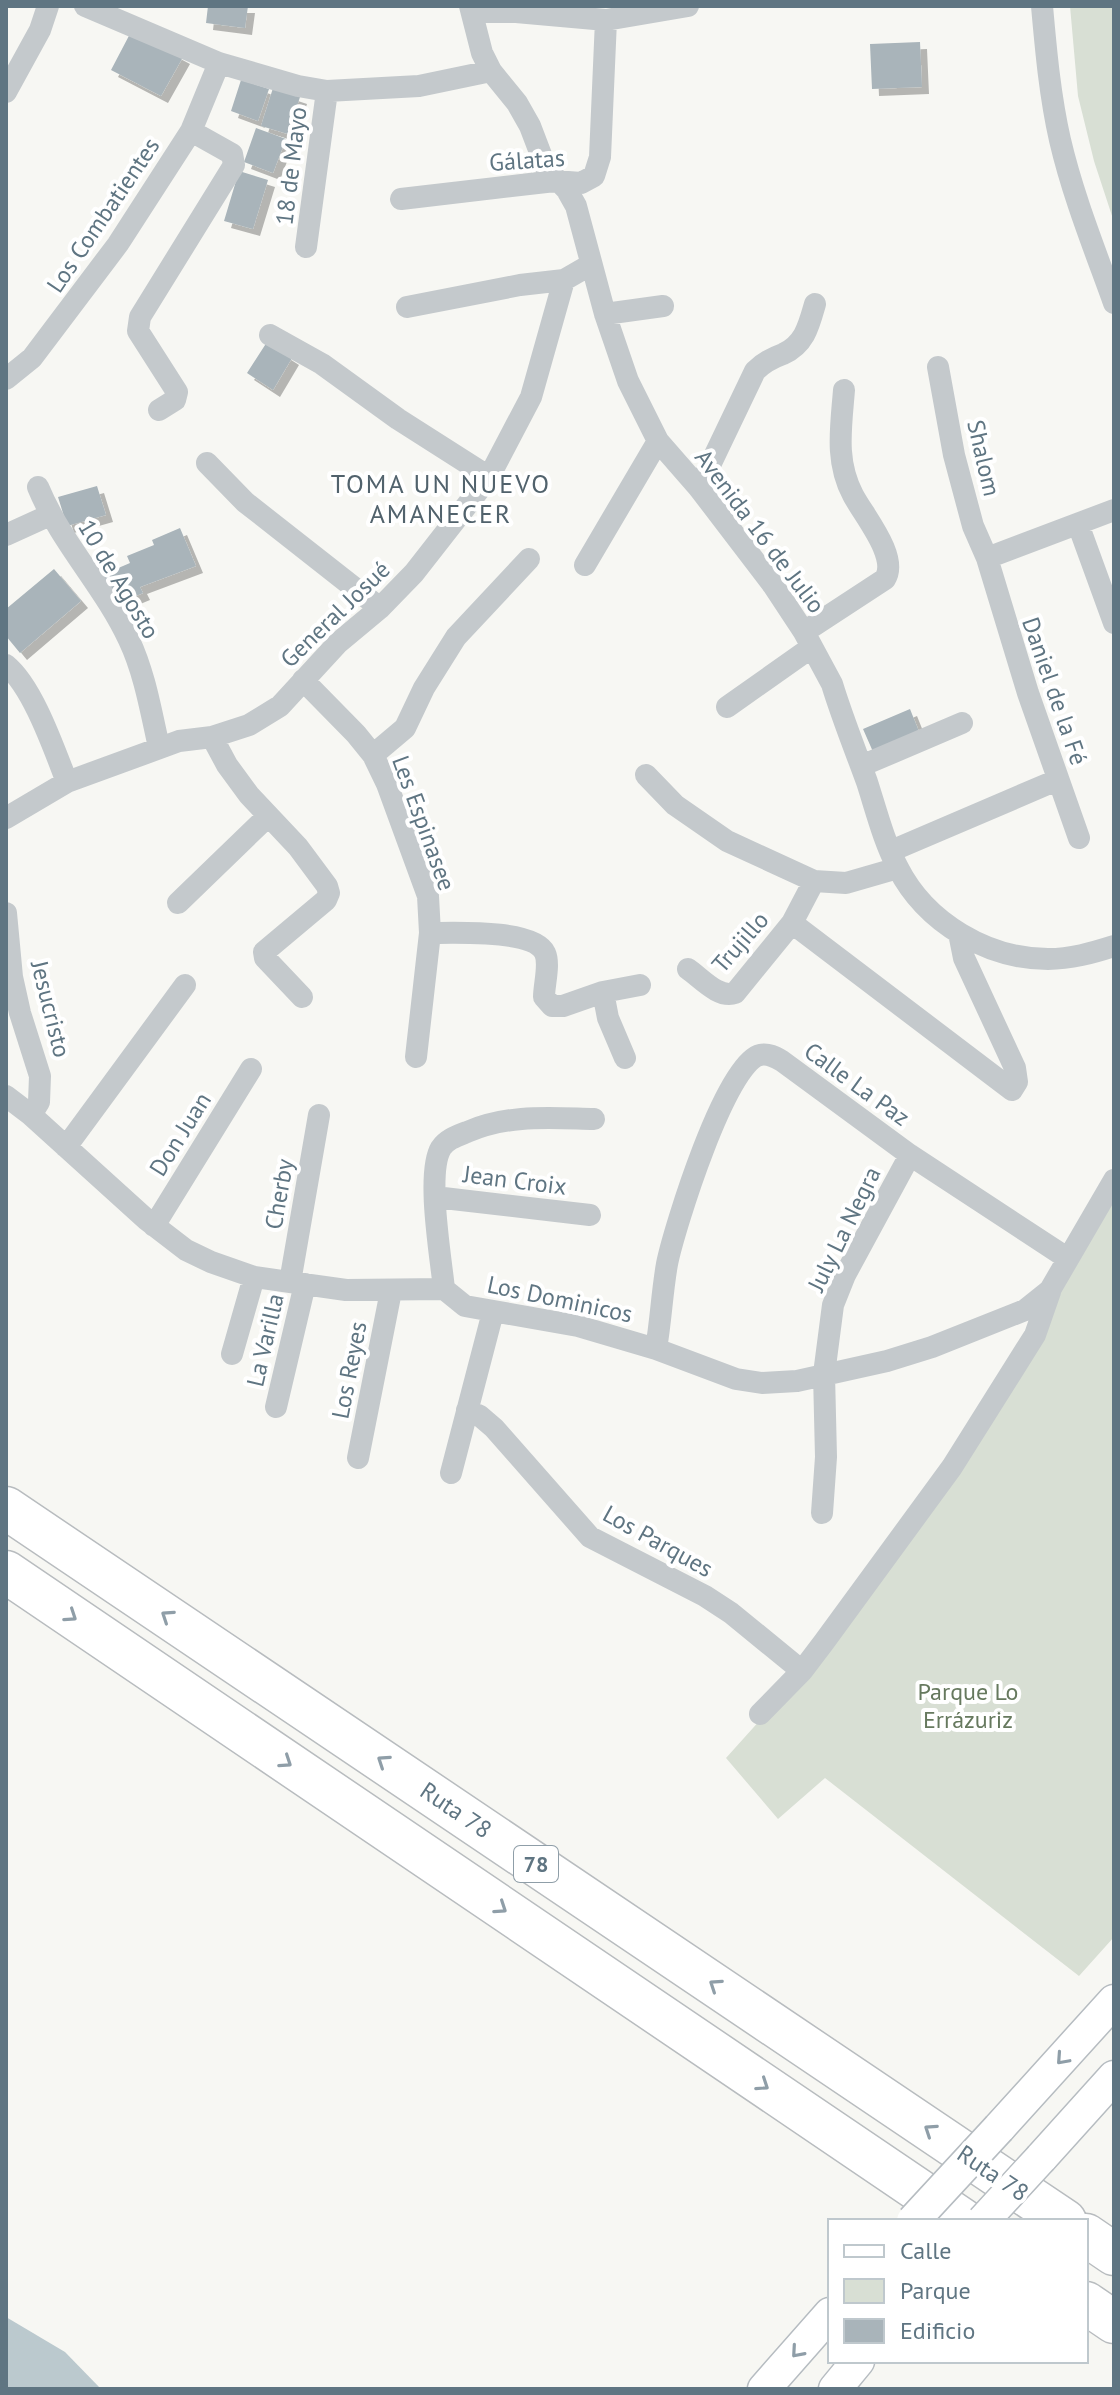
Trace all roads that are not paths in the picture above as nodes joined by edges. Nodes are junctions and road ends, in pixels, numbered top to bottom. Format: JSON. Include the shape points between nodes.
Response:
{"nodes":[{"id":1,"x":48,"y":6,"type":"edge"},
{"id":2,"x":85,"y":6,"type":"edge"},
{"id":3,"x":688,"y":6,"type":"edge"},
{"id":4,"x":1042,"y":6,"type":"edge"},
{"id":5,"x":471,"y":9,"type":"edge"},
{"id":6,"x":593,"y":15,"type":"edge"},
{"id":7,"x":219,"y":63,"type":"junction"},
{"id":8,"x":491,"y":71,"type":"junction"},
{"id":9,"x":327,"y":91,"type":"junction"},
{"id":10,"x":6,"y":92,"type":"edge"},
{"id":11,"x":191,"y":131,"type":"junction"},
{"id":12,"x":555,"y":181,"type":"junction"},
{"id":13,"x":401,"y":199,"type":"dead end"},
{"id":14,"x":306,"y":247,"type":"dead end"},
{"id":15,"x":590,"y":265,"type":"junction"},
{"id":16,"x":564,"y":280,"type":"junction"},
{"id":17,"x":1114,"y":303,"type":"edge"},
{"id":18,"x":815,"y":304,"type":"dead end"},
{"id":19,"x":663,"y":306,"type":"dead end"},
{"id":20,"x":407,"y":307,"type":"dead end"},
{"id":21,"x":605,"y":314,"type":"junction"},
{"id":22,"x":270,"y":335,"type":"dead end"},
{"id":23,"x":938,"y":367,"type":"dead end"},
{"id":24,"x":6,"y":379,"type":"edge"},
{"id":25,"x":844,"y":390,"type":"dead end"},
{"id":26,"x":159,"y":410,"type":"dead end"},
{"id":27,"x":658,"y":441,"type":"junction"},
{"id":28,"x":207,"y":463,"type":"dead end"},
{"id":29,"x":489,"y":477,"type":"junction"},
{"id":30,"x":38,"y":487,"type":"dead end"},
{"id":31,"x":699,"y":488,"type":"junction"},
{"id":32,"x":1114,"y":510,"type":"edge"},
{"id":33,"x":50,"y":515,"type":"junction"},
{"id":34,"x":1078,"y":524,"type":"junction"},
{"id":35,"x":6,"y":535,"type":"edge"},
{"id":36,"x":987,"y":558,"type":"junction"},
{"id":37,"x":529,"y":559,"type":"dead end"},
{"id":38,"x":585,"y":565,"type":"dead end"},
{"id":39,"x":380,"y":608,"type":"junction"},
{"id":40,"x":1114,"y":623,"type":"edge"},
{"id":41,"x":808,"y":639,"type":"junction"},
{"id":42,"x":6,"y":665,"type":"edge"},
{"id":43,"x":303,"y":680,"type":"junction"},
{"id":44,"x":727,"y":707,"type":"dead end"},
{"id":45,"x":962,"y":723,"type":"dead end"},
{"id":46,"x":212,"y":737,"type":"junction"},
{"id":47,"x":159,"y":747,"type":"junction"},
{"id":48,"x":373,"y":755,"type":"junction"},
{"id":49,"x":861,"y":766,"type":"junction"},
{"id":50,"x":646,"y":775,"type":"dead end"},
{"id":51,"x":1057,"y":780,"type":"junction"},
{"id":52,"x":67,"y":782,"type":"junction"},
{"id":53,"x":267,"y":817,"type":"junction"},
{"id":54,"x":6,"y":818,"type":"edge"},
{"id":55,"x":1079,"y":838,"type":"dead end"},
{"id":56,"x":894,"y":860,"type":"junction"},
{"id":57,"x":814,"y":881,"type":"junction"},
{"id":58,"x":178,"y":903,"type":"dead end"},
{"id":59,"x":6,"y":921,"type":"edge"},
{"id":60,"x":792,"y":923,"type":"junction"},
{"id":61,"x":430,"y":933,"type":"junction"},
{"id":62,"x":959,"y":933,"type":"junction"},
{"id":63,"x":1114,"y":946,"type":"edge"},
{"id":64,"x":688,"y":969,"type":"dead end"},
{"id":65,"x":185,"y":985,"type":"dead end"},
{"id":66,"x":640,"y":985,"type":"dead end"},
{"id":67,"x":603,"y":992,"type":"junction"},
{"id":68,"x":302,"y":997,"type":"dead end"},
{"id":69,"x":416,"y":1057,"type":"dead end"},
{"id":70,"x":625,"y":1058,"type":"dead end"},
{"id":71,"x":251,"y":1069,"type":"dead end"},
{"id":72,"x":6,"y":1096,"type":"edge"},
{"id":73,"x":31,"y":1115,"type":"junction"},
{"id":74,"x":319,"y":1115,"type":"dead end"},
{"id":75,"x":594,"y":1119,"type":"dead end"},
{"id":76,"x":66,"y":1147,"type":"junction"},
{"id":77,"x":910,"y":1155,"type":"junction"},
{"id":78,"x":1114,"y":1180,"type":"edge"},
{"id":79,"x":435,"y":1197,"type":"junction"},
{"id":80,"x":590,"y":1215,"type":"dead end"},
{"id":81,"x":154,"y":1226,"type":"junction"},
{"id":82,"x":1067,"y":1258,"type":"junction"},
{"id":83,"x":254,"y":1277,"type":"junction"},
{"id":84,"x":298,"y":1283,"type":"junction"},
{"id":85,"x":444,"y":1289,"type":"junction"},
{"id":86,"x":1050,"y":1290,"type":"junction"},
{"id":87,"x":391,"y":1291,"type":"junction"},
{"id":88,"x":493,"y":1312,"type":"junction"},
{"id":89,"x":656,"y":1349,"type":"junction"},
{"id":90,"x":232,"y":1354,"type":"dead end"},
{"id":91,"x":824,"y":1374,"type":"junction"},
{"id":92,"x":276,"y":1407,"type":"dead end"},
{"id":93,"x":467,"y":1410,"type":"junction"},
{"id":94,"x":358,"y":1458,"type":"dead end"},
{"id":95,"x":451,"y":1473,"type":"dead end"},
{"id":96,"x":6,"y":1508,"type":"edge"},
{"id":97,"x":822,"y":1513,"type":"dead end"},
{"id":98,"x":6,"y":1572,"type":"edge"},
{"id":99,"x":802,"y":1671,"type":"junction"},
{"id":100,"x":760,"y":1714,"type":"dead end"},
{"id":101,"x":1114,"y":2001,"type":"edge"},
{"id":102,"x":1114,"y":2077,"type":"edge"},
{"id":103,"x":915,"y":2219,"type":"edge"},
{"id":104,"x":961,"y":2219,"type":"edge"},
{"id":105,"x":985,"y":2219,"type":"edge"},
{"id":106,"x":1062,"y":2219,"type":"edge"},
{"id":107,"x":1088,"y":2236,"type":"edge"},
{"id":108,"x":1114,"y":2254,"type":"edge"},
{"id":109,"x":1088,"y":2304,"type":"edge"},
{"id":110,"x":828,"y":2316,"type":"edge"},
{"id":111,"x":1114,"y":2322,"type":"edge"},
{"id":112,"x":856,"y":2363,"type":"edge"},
{"id":113,"x":764,"y":2389,"type":"edge"},
{"id":114,"x":835,"y":2389,"type":"edge"}],
"edges":[{"from":1,"to":10,"type":"street"},
{"from":2,"to":7,"type":"street"},
{"from":3,"to":6,"type":"street"},
{"from":4,"to":17,"type":"street","via":[[1060,140]]},
{"from":5,"to":6,"type":"street"},
{"from":5,"to":8,"type":"street","name":"Avenida 16 de Julio"},
{"from":6,"to":12,"type":"street","name":"Gálatas","via":[[600,157],[594,176],[581,183]]},
{"from":7,"to":9,"type":"street"},
{"from":7,"to":11,"type":"street","name":"Los Combatientes"},
{"from":8,"to":9,"type":"street","via":[[419,86]]},
{"from":8,"to":12,"type":"street","name":"Avenida 16 de Julio","via":[[517,103]]},
{"from":9,"to":14,"type":"street","name":"18 de Mayo"},
{"from":11,"to":24,"type":"street","name":"Los Combatientes","via":[[90,284],[32,358]]},
{"from":11,"to":26,"type":"street","via":[[235,158],[140,317],[138,331],[177,392],[175,400]]},
{"from":12,"to":13,"type":"street","name":"Gálatas"},
{"from":12,"to":15,"type":"street","name":"Avenida 16 de Julio","via":[[576,206]]},
{"from":15,"to":16,"type":"street"},
{"from":15,"to":21,"type":"street","name":"Avenida 16 de Julio"},
{"from":16,"to":20,"type":"street"},
{"from":16,"to":29,"type":"street","name":"General Josué","via":[[531,397]]},
{"from":18,"to":31,"type":"street","via":[[807,331],[795,347],[755,371]]},
{"from":19,"to":21,"type":"street"},
{"from":21,"to":27,"type":"street","name":"Avenida 16 de Julio","via":[[628,381]]},
{"from":22,"to":29,"type":"street"},
{"from":23,"to":36,"type":"street","name":"Shalom","via":[[954,455]]},
{"from":25,"to":41,"type":"street","via":[[841,465],[889,559],[890,571]]},
{"from":27,"to":31,"type":"street","name":"Avenida 16 de Julio"},
{"from":27,"to":38,"type":"street"},
{"from":28,"to":39,"type":"street","via":[[245,502]]},
{"from":29,"to":39,"type":"street","name":"General Josué","via":[[452,528]]},
{"from":30,"to":33,"type":"street","name":"10 de Agosto"},
{"from":31,"to":41,"type":"street","name":"Avenida 16 de Julio"},
{"from":32,"to":34,"type":"street"},
{"from":33,"to":35,"type":"street"},
{"from":33,"to":47,"type":"street","name":"10 de Agosto","via":[[129,639]]},
{"from":34,"to":36,"type":"street"},
{"from":34,"to":40,"type":"street"},
{"from":36,"to":51,"type":"street","name":"Daniel de la Fé"},
{"from":37,"to":48,"type":"street","via":[[456,637],[405,728]]},
{"from":39,"to":43,"type":"street","name":"General Josué"},
{"from":41,"to":44,"type":"street"},
{"from":41,"to":49,"type":"street","name":"Avenida 16 de Julio","via":[[832,684]]},
{"from":42,"to":52,"type":"street","via":[[38,715]]},
{"from":43,"to":46,"type":"street","name":"General Josué","via":[[265,717]]},
{"from":43,"to":48,"type":"street","name":"Les Espinasee"},
{"from":45,"to":49,"type":"street"},
{"from":46,"to":47,"type":"street","name":"General Josué"},
{"from":46,"to":53,"type":"street"},
{"from":47,"to":52,"type":"street","name":"General Josué"},
{"from":48,"to":61,"type":"street","name":"Les Espinasee","via":[[428,896]]},
{"from":49,"to":56,"type":"street","name":"Avenida 16 de Julio"},
{"from":50,"to":57,"type":"street","via":[[675,805],[727,841]]},
{"from":51,"to":55,"type":"street","name":"Daniel de la Fé"},
{"from":51,"to":56,"type":"street"},
{"from":52,"to":54,"type":"street","name":"General Josué"},
{"from":53,"to":58,"type":"street"},
{"from":53,"to":68,"type":"street","via":[[305,856],[329,893],[321,906],[264,952]]},
{"from":56,"to":57,"type":"street","via":[[846,883]]},
{"from":56,"to":62,"type":"street","name":"Avenida 16 de Julio","via":[[930,910]]},
{"from":57,"to":60,"type":"street","name":"Trujillo"},
{"from":59,"to":73,"type":"street","name":"Jesucristo","via":[[12,977],[40,1076],[39,1102]]},
{"from":60,"to":62,"type":"street","via":[[1012,1090],[1015,1068],[964,958]]},
{"from":60,"to":64,"type":"street","name":"Trujillo","via":[[735,993],[720,992]]},
{"from":61,"to":67,"type":"street","via":[[500,933],[539,946],[546,959],[544,997],[552,1006]]},
{"from":61,"to":69,"type":"street","name":"Les Espinasee"},
{"from":62,"to":63,"type":"street","name":"Avenida 16 de Julio","via":[[986,948],[1046,959]]},
{"from":65,"to":76,"type":"street"},
{"from":66,"to":67,"type":"street"},
{"from":67,"to":70,"type":"street"},
{"from":71,"to":81,"type":"street","name":"Don Juan"},
{"from":72,"to":73,"type":"street"},
{"from":73,"to":76,"type":"street"},
{"from":74,"to":84,"type":"street","name":"Cherby"},
{"from":75,"to":79,"type":"street","via":[[492,1121],[448,1140],[436,1162]]},
{"from":76,"to":81,"type":"street"},
{"from":77,"to":82,"type":"street","name":"Calle La Paz"},
{"from":77,"to":89,"type":"street","name":"Calle La Paz","via":[[782,1061],[757,1055],[745,1065],[723,1103],[700,1158],[673,1237]]},
{"from":77,"to":91,"type":"street","name":"July La Negra","via":[[838,1291]]},
{"from":78,"to":82,"type":"street","name":"Los Dominicos"},
{"from":79,"to":80,"type":"street","name":"Jean Croix"},
{"from":79,"to":85,"type":"street"},
{"from":81,"to":83,"type":"street","via":[[186,1250]]},
{"from":82,"to":86,"type":"street","name":"Los Dominicos"},
{"from":83,"to":84,"type":"street"},
{"from":83,"to":90,"type":"street"},
{"from":84,"to":87,"type":"street"},
{"from":84,"to":92,"type":"street","name":"La Varilla"},
{"from":85,"to":87,"type":"street"},
{"from":85,"to":88,"type":"street","name":"Los Dominicos","via":[[465,1306]]},
{"from":86,"to":91,"type":"street","name":"Los Dominicos","via":[[1025,1310],[945,1342]]},
{"from":86,"to":99,"type":"street","name":"Los Dominicos","via":[[1035,1335],[952,1467]]},
{"from":87,"to":94,"type":"street","name":"Los Reyes"},
{"from":88,"to":89,"type":"street","name":"Los Dominicos","via":[[578,1326]]},
{"from":88,"to":93,"type":"street"},
{"from":89,"to":91,"type":"street","name":"Los Dominicos","via":[[736,1379],[762,1383]]},
{"from":91,"to":97,"type":"street","name":"July La Negra"},
{"from":93,"to":95,"type":"street"},
{"from":93,"to":99,"type":"street","name":"Los Parques","via":[[494,1428],[590,1537],[705,1596]]},
{"from":106,"to":96,"type":"highway","name":"Ruta 78","number":"78","one_way":true},
{"from":98,"to":104,"type":"highway","number":"78","one_way":true},
{"from":99,"to":100,"type":"street","name":"Los Dominicos"},
{"from":101,"to":103,"type":"main road","one_way":true,"bridge":true},
{"from":102,"to":105,"type":"main road","bridge":true},
{"from":107,"to":108,"type":"highway"},
{"from":109,"to":111,"type":"highway"},
{"from":110,"to":113,"type":"main road","one_way":true},
{"from":112,"to":114,"type":"main road"}]}
